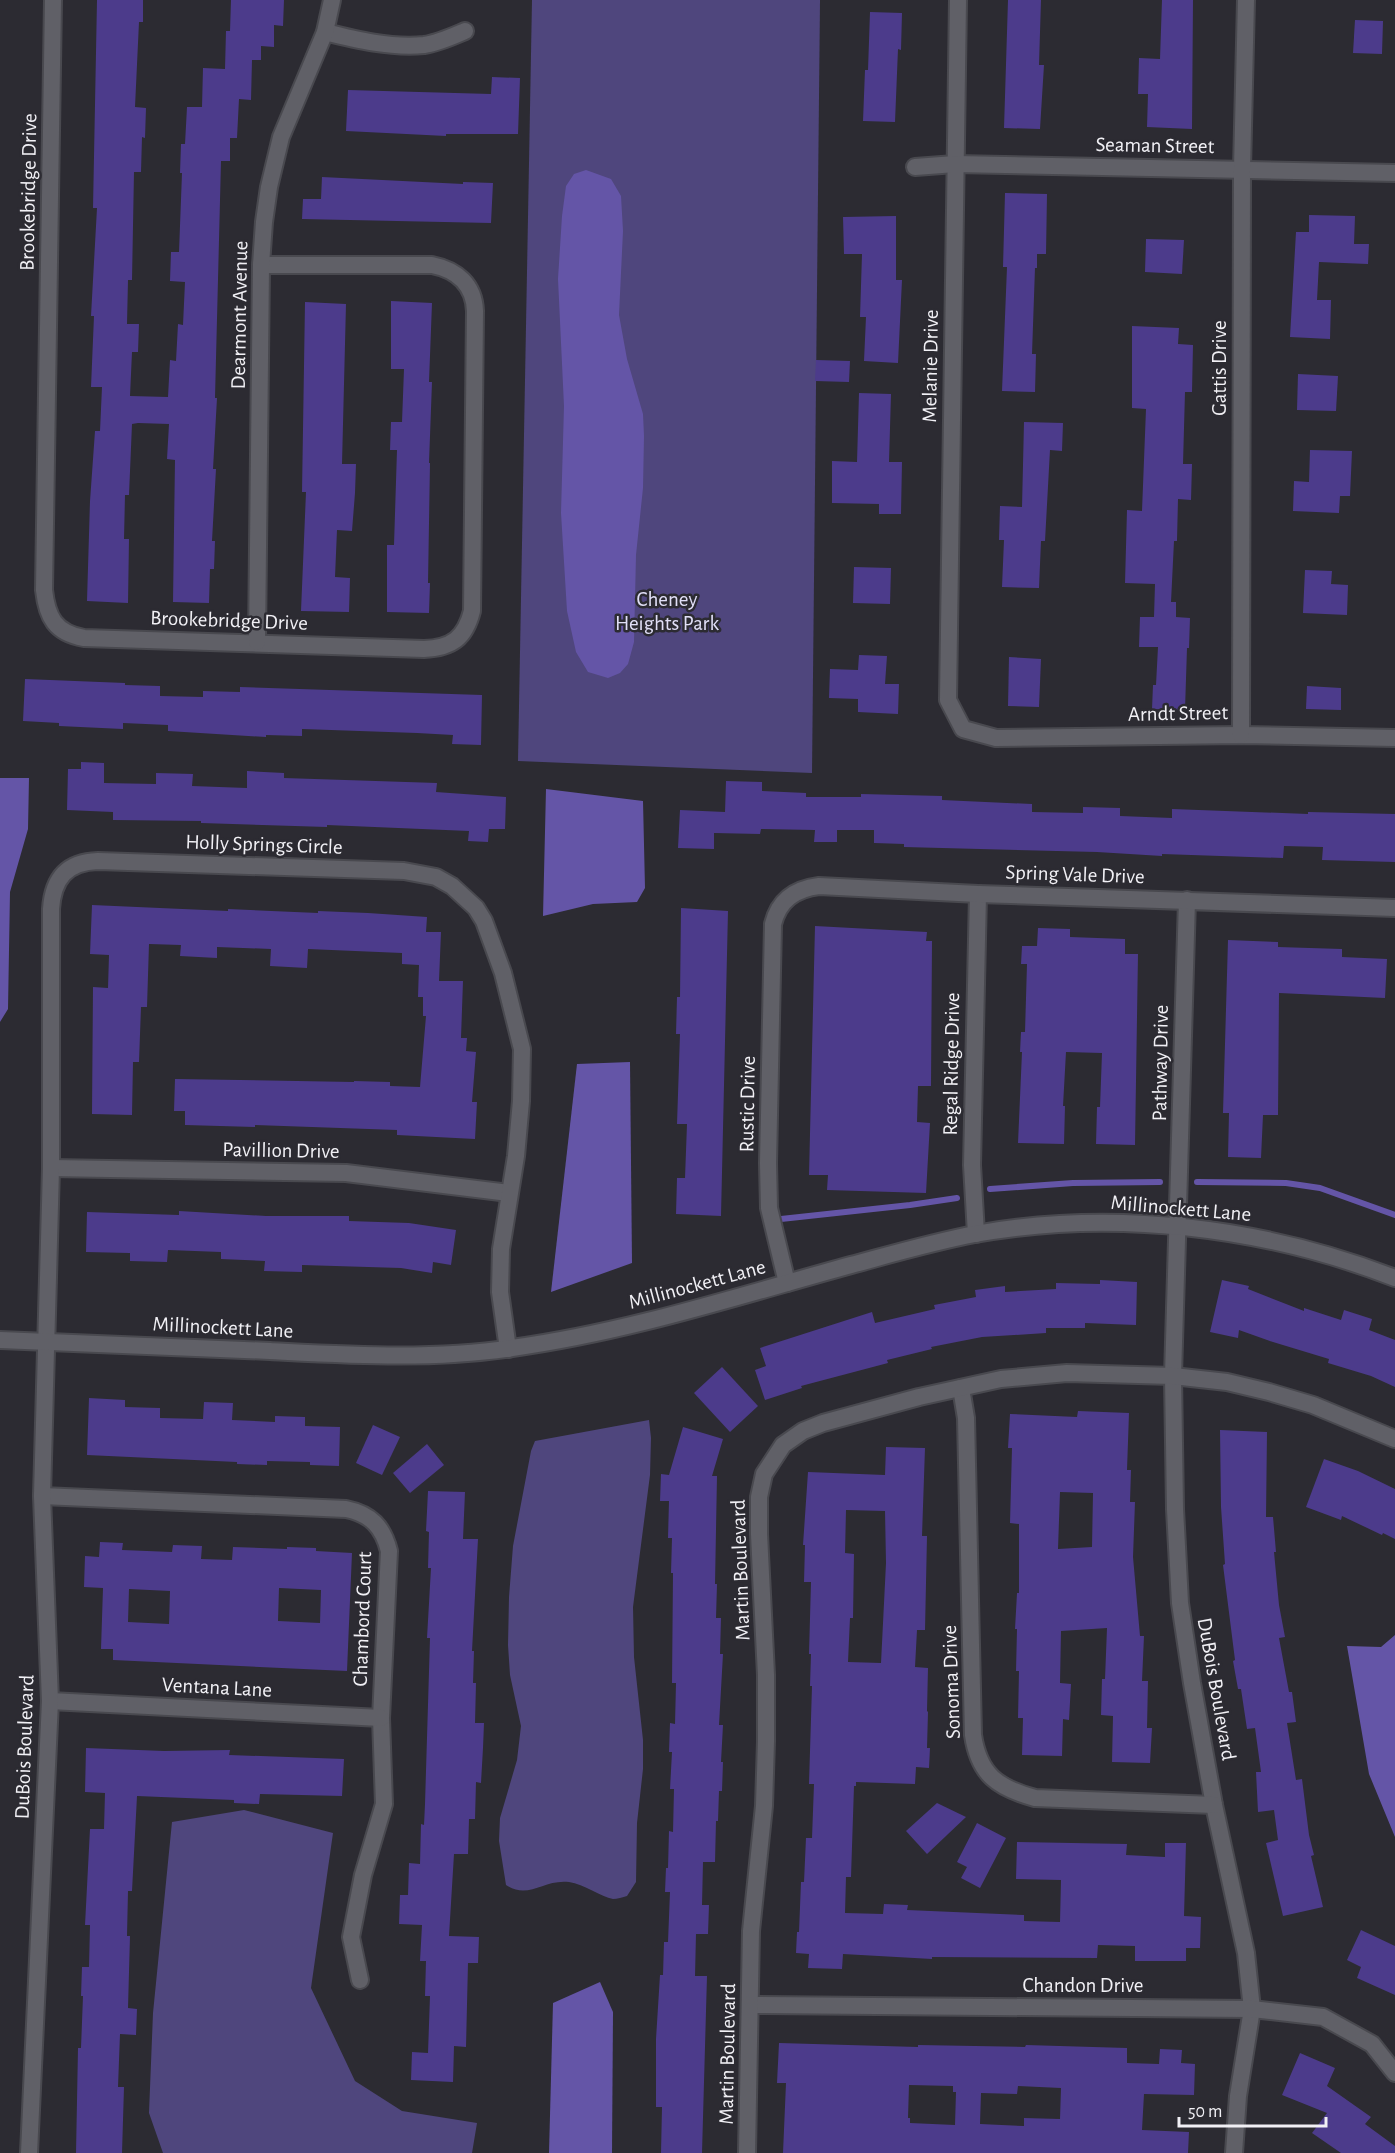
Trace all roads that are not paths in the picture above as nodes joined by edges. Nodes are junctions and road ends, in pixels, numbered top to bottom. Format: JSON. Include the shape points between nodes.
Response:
{"nodes":[{"id":1,"x":53,"y":0,"type":"edge"},
{"id":2,"x":332,"y":0,"type":"edge"},
{"id":3,"x":957,"y":0,"type":"edge"},
{"id":4,"x":1246,"y":0,"type":"edge"},
{"id":5,"x":465,"y":31,"type":"dead end"},
{"id":6,"x":325,"y":32,"type":"junction"},
{"id":7,"x":955,"y":164,"type":"junction"},
{"id":8,"x":915,"y":167,"type":"dead end"},
{"id":9,"x":1242,"y":169,"type":"junction"},
{"id":10,"x":1395,"y":173,"type":"edge"},
{"id":11,"x":261,"y":265,"type":"junction"},
{"id":12,"x":256,"y":642,"type":"junction"},
{"id":13,"x":963,"y":729,"type":"joint"},
{"id":14,"x":1241,"y":735,"type":"junction"},
{"id":15,"x":1395,"y":738,"type":"edge"},
{"id":16,"x":978,"y":894,"type":"junction"},
{"id":17,"x":1187,"y":900,"type":"junction"},
{"id":18,"x":1395,"y":908,"type":"edge"},
{"id":19,"x":773,"y":924,"type":"joint"},
{"id":20,"x":51,"y":1168,"type":"junction"},
{"id":21,"x":509,"y":1194,"type":"junction"},
{"id":22,"x":1178,"y":1227,"type":"junction"},
{"id":23,"x":976,"y":1234,"type":"junction"},
{"id":24,"x":1395,"y":1278,"type":"edge"},
{"id":25,"x":787,"y":1283,"type":"junction"},
{"id":26,"x":0,"y":1340,"type":"edge"},
{"id":27,"x":47,"y":1342,"type":"junction"},
{"id":28,"x":508,"y":1349,"type":"junction"},
{"id":29,"x":1173,"y":1376,"type":"junction"},
{"id":30,"x":961,"y":1388,"type":"junction"},
{"id":31,"x":1395,"y":1439,"type":"edge"},
{"id":32,"x":42,"y":1496,"type":"junction"},
{"id":33,"x":50,"y":1701,"type":"junction"},
{"id":34,"x":381,"y":1718,"type":"junction"},
{"id":35,"x":1214,"y":1805,"type":"junction"},
{"id":36,"x":360,"y":1980,"type":"dead end"},
{"id":37,"x":750,"y":2005,"type":"junction"},
{"id":38,"x":1252,"y":2009,"type":"junction"},
{"id":39,"x":1395,"y":2073,"type":"edge"},
{"id":40,"x":29,"y":2153,"type":"edge"},
{"id":41,"x":747,"y":2153,"type":"edge"},
{"id":42,"x":1234,"y":2153,"type":"edge"}],
"edges":[{"from":1,"to":12,"type":"street","name":"Brookebridge Drive","via":[[44,590],[49,615],[64,632],[84,638]]},
{"from":2,"to":6,"type":"street","name":"Dearmont Avenue"},
{"from":3,"to":7,"type":"street","name":"Melanie Drive"},
{"from":4,"to":9,"type":"street","name":"Gattis Drive"},
{"from":5,"to":6,"type":"street","via":[[423,45],[376,44]]},
{"from":6,"to":11,"type":"street","name":"Dearmont Avenue","via":[[281,137],[269,186]]},
{"from":7,"to":8,"type":"street","name":"Seaman Street"},
{"from":7,"to":9,"type":"street","name":"Seaman Street"},
{"from":7,"to":13,"type":"street","name":"Melanie Drive","via":[[948,700]]},
{"from":9,"to":10,"type":"street","name":"Seaman Street"},
{"from":9,"to":14,"type":"street","name":"Gattis Drive"},
{"from":11,"to":12,"type":"street","name":"Dearmont Avenue"},
{"from":11,"to":12,"type":"street","name":"Brookebridge Drive","via":[[432,265],[446,268],[465,282],[475,299],[473,568],[469,622],[463,633],[447,646],[424,649]]},
{"from":13,"to":14,"type":"street","name":"Arndt Street","via":[[996,738]]},
{"from":14,"to":15,"type":"street","name":"Arndt Street"},
{"from":16,"to":17,"type":"street","name":"Spring Vale Drive"},
{"from":16,"to":19,"type":"street","name":"Spring Vale Drive","via":[[808,887],[781,904]]},
{"from":16,"to":23,"type":"street","name":"Regal Ridge Drive","via":[[972,1165]]},
{"from":17,"to":18,"type":"street","name":"Spring Vale Drive"},
{"from":17,"to":22,"type":"street","name":"Pathway Drive"},
{"from":19,"to":25,"type":"street","name":"Rustic Drive","via":[[769,1208]]},
{"from":20,"to":21,"type":"street","name":"Pavillion Drive","via":[[346,1173]]},
{"from":20,"to":21,"type":"street","name":"Holly Springs Circle","via":[[51,903],[54,888],[67,870],[98,861],[404,871],[436,877],[476,908],[503,973],[522,1049],[521,1101]]},
{"from":20,"to":27,"type":"street","name":"Holly Springs Circle"},
{"from":21,"to":28,"type":"street","name":"Holly Springs Circle","via":[[500,1292]]},
{"from":22,"to":23,"type":"street","name":"Millinockett Lane","via":[[1111,1223]]},
{"from":22,"to":24,"type":"street","name":"Millinockett Lane","via":[[1260,1238],[1328,1255]]},
{"from":22,"to":29,"type":"street","name":"DuBois Boulevard"},
{"from":23,"to":25,"type":"street","name":"Millinockett Lane"},
{"from":25,"to":28,"type":"street","name":"Millinockett Lane","via":[[678,1314]]},
{"from":26,"to":27,"type":"street","name":"Millinockett Lane"},
{"from":27,"to":28,"type":"street","name":"Millinockett Lane","via":[[373,1356]]},
{"from":27,"to":32,"type":"street","name":"DuBois Boulevard"},
{"from":29,"to":30,"type":"street","name":"Martin Boulevard","via":[[1067,1373],[1001,1379]]},
{"from":29,"to":31,"type":"street","name":"Martin Boulevard","via":[[1269,1392]]},
{"from":29,"to":35,"type":"street","name":"DuBois Boulevard","via":[[1180,1603]]},
{"from":30,"to":35,"type":"street","name":"Sonoma Drive","via":[[966,1418],[973,1735],[980,1762],[999,1784],[1035,1798]]},
{"from":30,"to":37,"type":"street","name":"Martin Boulevard","via":[[803,1431],[776,1453],[761,1482],[759,1534],[766,1741],[764,1806],[751,1931]]},
{"from":32,"to":33,"type":"street","name":"DuBois Boulevard"},
{"from":32,"to":34,"type":"street","name":"Chambord Court","via":[[346,1509],[368,1516],[382,1531],[389,1551]]},
{"from":33,"to":34,"type":"street","name":"Ventana Lane"},
{"from":33,"to":40,"type":"street","name":"DuBois Boulevard"},
{"from":34,"to":36,"type":"street","name":"Chambord Court","via":[[384,1804],[363,1875],[351,1937]]},
{"from":35,"to":38,"type":"street","name":"DuBois Boulevard","via":[[1246,1953]]},
{"from":37,"to":38,"type":"street","name":"Chandon Drive"},
{"from":37,"to":41,"type":"street","name":"Martin Boulevard"},
{"from":38,"to":39,"type":"street","name":"Chandon Drive","via":[[1323,2017],[1372,2044]]},
{"from":38,"to":42,"type":"street","name":"DuBois Boulevard","via":[[1238,2096]]}]}
